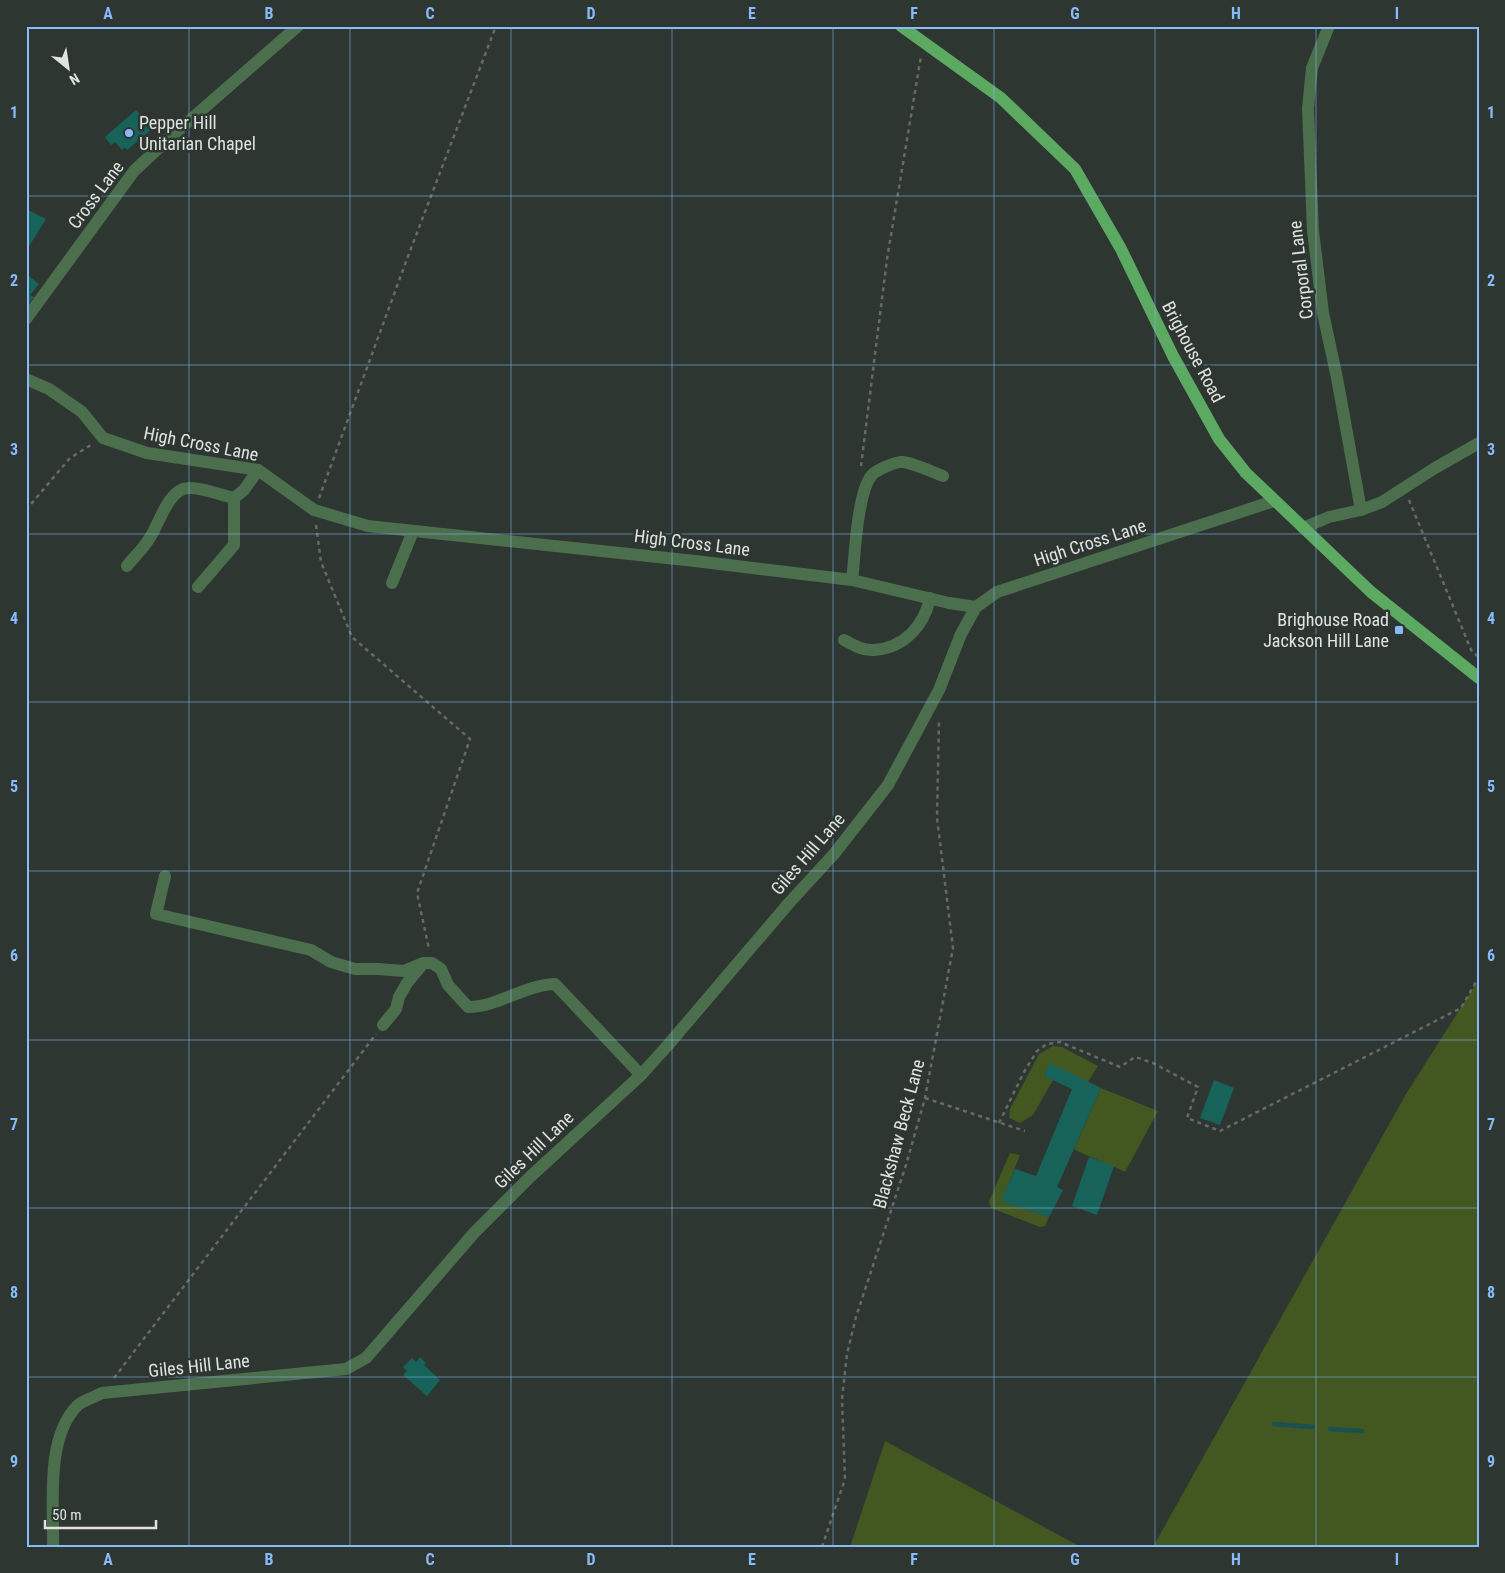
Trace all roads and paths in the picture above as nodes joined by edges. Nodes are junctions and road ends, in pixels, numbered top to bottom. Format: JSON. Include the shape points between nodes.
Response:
{"nodes":[{"id":1,"x":298,"y":26,"type":"edge"},
{"id":2,"x":496,"y":26,"type":"edge"},
{"id":3,"x":901,"y":26,"type":"edge"},
{"id":4,"x":1329,"y":26,"type":"edge"},
{"id":5,"x":923,"y":42,"type":"junction"},
{"id":6,"x":26,"y":319,"type":"edge"},
{"id":7,"x":26,"y":379,"type":"edge"},
{"id":8,"x":103,"y":438,"type":"junction"},
{"id":9,"x":1479,"y":443,"type":"edge"},
{"id":10,"x":861,"y":467,"type":"dead end"},
{"id":11,"x":258,"y":470,"type":"junction"},
{"id":12,"x":943,"y":476,"type":"dead end"},
{"id":13,"x":1404,"y":488,"type":"junction"},
{"id":14,"x":234,"y":498,"type":"junction"},
{"id":15,"x":1274,"y":500,"type":"junction"},
{"id":16,"x":26,"y":510,"type":"edge"},
{"id":17,"x":314,"y":510,"type":"junction"},
{"id":18,"x":1361,"y":510,"type":"junction"},
{"id":19,"x":1303,"y":528,"type":"junction"},
{"id":20,"x":413,"y":531,"type":"junction"},
{"id":21,"x":127,"y":566,"type":"dead end"},
{"id":22,"x":852,"y":580,"type":"junction"},
{"id":23,"x":392,"y":583,"type":"dead end"},
{"id":24,"x":198,"y":587,"type":"dead end"},
{"id":25,"x":930,"y":598,"type":"junction"},
{"id":26,"x":976,"y":607,"type":"junction"},
{"id":27,"x":844,"y":640,"type":"dead end"},
{"id":28,"x":1479,"y":657,"type":"edge"},
{"id":29,"x":1479,"y":678,"type":"edge"},
{"id":30,"x":939,"y":720,"type":"dead end"},
{"id":31,"x":165,"y":876,"type":"dead end"},
{"id":32,"x":428,"y":963,"type":"junction"},
{"id":33,"x":1479,"y":977,"type":"edge"},
{"id":34,"x":383,"y":1025,"type":"joint"},
{"id":35,"x":640,"y":1075,"type":"junction"},
{"id":36,"x":925,"y":1098,"type":"junction"},
{"id":37,"x":999,"y":1122,"type":"junction"},
{"id":38,"x":1025,"y":1131,"type":"dead end"},
{"id":39,"x":102,"y":1393,"type":"junction"},
{"id":40,"x":53,"y":1547,"type":"edge"},
{"id":41,"x":822,"y":1547,"type":"edge"}],
"edges":[{"from":1,"to":6,"type":"street","name":"Cross Lane","via":[[134,171]]},
{"from":2,"to":17,"type":"path"},
{"from":3,"to":5,"type":"main road","name":"Brighouse Road"},
{"from":4,"to":18,"type":"street","name":"Corporal Lane","via":[[1312,68],[1308,108],[1313,231],[1323,313]]},
{"from":5,"to":10,"type":"path","via":[[887,259]]},
{"from":5,"to":15,"type":"main road","name":"Brighouse Road","via":[[1001,98],[1076,169],[1219,439]]},
{"from":7,"to":8,"type":"street","via":[[49,389],[82,412]]},
{"from":8,"to":11,"type":"street","name":"High Cross Lane","via":[[147,453]]},
{"from":8,"to":16,"type":"path","via":[[70,458]]},
{"from":9,"to":13,"type":"street"},
{"from":11,"to":14,"type":"street"},
{"from":11,"to":17,"type":"street","name":"High Cross Lane"},
{"from":12,"to":22,"type":"street","via":[[903,462],[872,474],[860,510]]},
{"from":13,"to":18,"type":"street"},
{"from":13,"to":28,"type":"path","via":[[1472,652]]},
{"from":14,"to":21,"type":"street","via":[[186,488],[175,494],[151,537]]},
{"from":14,"to":24,"type":"street","via":[[234,545]]},
{"from":15,"to":19,"type":"main road","name":"Brighouse Road"},
{"from":15,"to":26,"type":"street","name":"High Cross Lane","via":[[997,592]]},
{"from":17,"to":20,"type":"street","name":"High Cross Lane","via":[[368,526]]},
{"from":17,"to":32,"type":"path","via":[[321,562],[352,637],[470,738],[417,893]]},
{"from":18,"to":19,"type":"street","via":[[1329,517]]},
{"from":19,"to":29,"type":"main road","name":"Brighouse Road","via":[[1371,592]]},
{"from":20,"to":22,"type":"street","name":"High Cross Lane"},
{"from":20,"to":23,"type":"street"},
{"from":22,"to":25,"type":"street","name":"High Cross Lane"},
{"from":25,"to":26,"type":"street","name":"High Cross Lane"},
{"from":25,"to":27,"type":"street","via":[[922,622],[898,642],[873,650]]},
{"from":26,"to":35,"type":"street","name":"Giles Hill Lane","via":[[961,634],[939,690],[888,785],[834,854]]},
{"from":30,"to":36,"type":"path","name":"Blackshaw Beck Lane","via":[[937,818],[953,948]]},
{"from":31,"to":32,"type":"street","via":[[156,914],[311,950],[331,962],[355,969],[404,971]]},
{"from":32,"to":34,"type":"street","via":[[407,983],[396,1009]]},
{"from":32,"to":35,"type":"street","via":[[441,969],[448,985],[468,1008],[480,1007],[542,984],[555,984]]},
{"from":33,"to":37,"type":"path","via":[[1461,1008],[1220,1131],[1187,1118],[1198,1087],[1135,1057],[1120,1067],[1060,1042],[1046,1044],[1037,1051]]},
{"from":34,"to":39,"type":"path"},
{"from":35,"to":39,"type":"street","name":"Giles Hill Lane","via":[[474,1233],[366,1358],[346,1369]]},
{"from":36,"to":37,"type":"path"},
{"from":36,"to":41,"type":"path","name":"Blackshaw Beck Lane","via":[[847,1354],[842,1399],[845,1479]]},
{"from":37,"to":38,"type":"path"},
{"from":39,"to":40,"type":"street","name":"Giles Hill Lane","via":[[79,1404],[62,1430],[54,1468]]}]}
